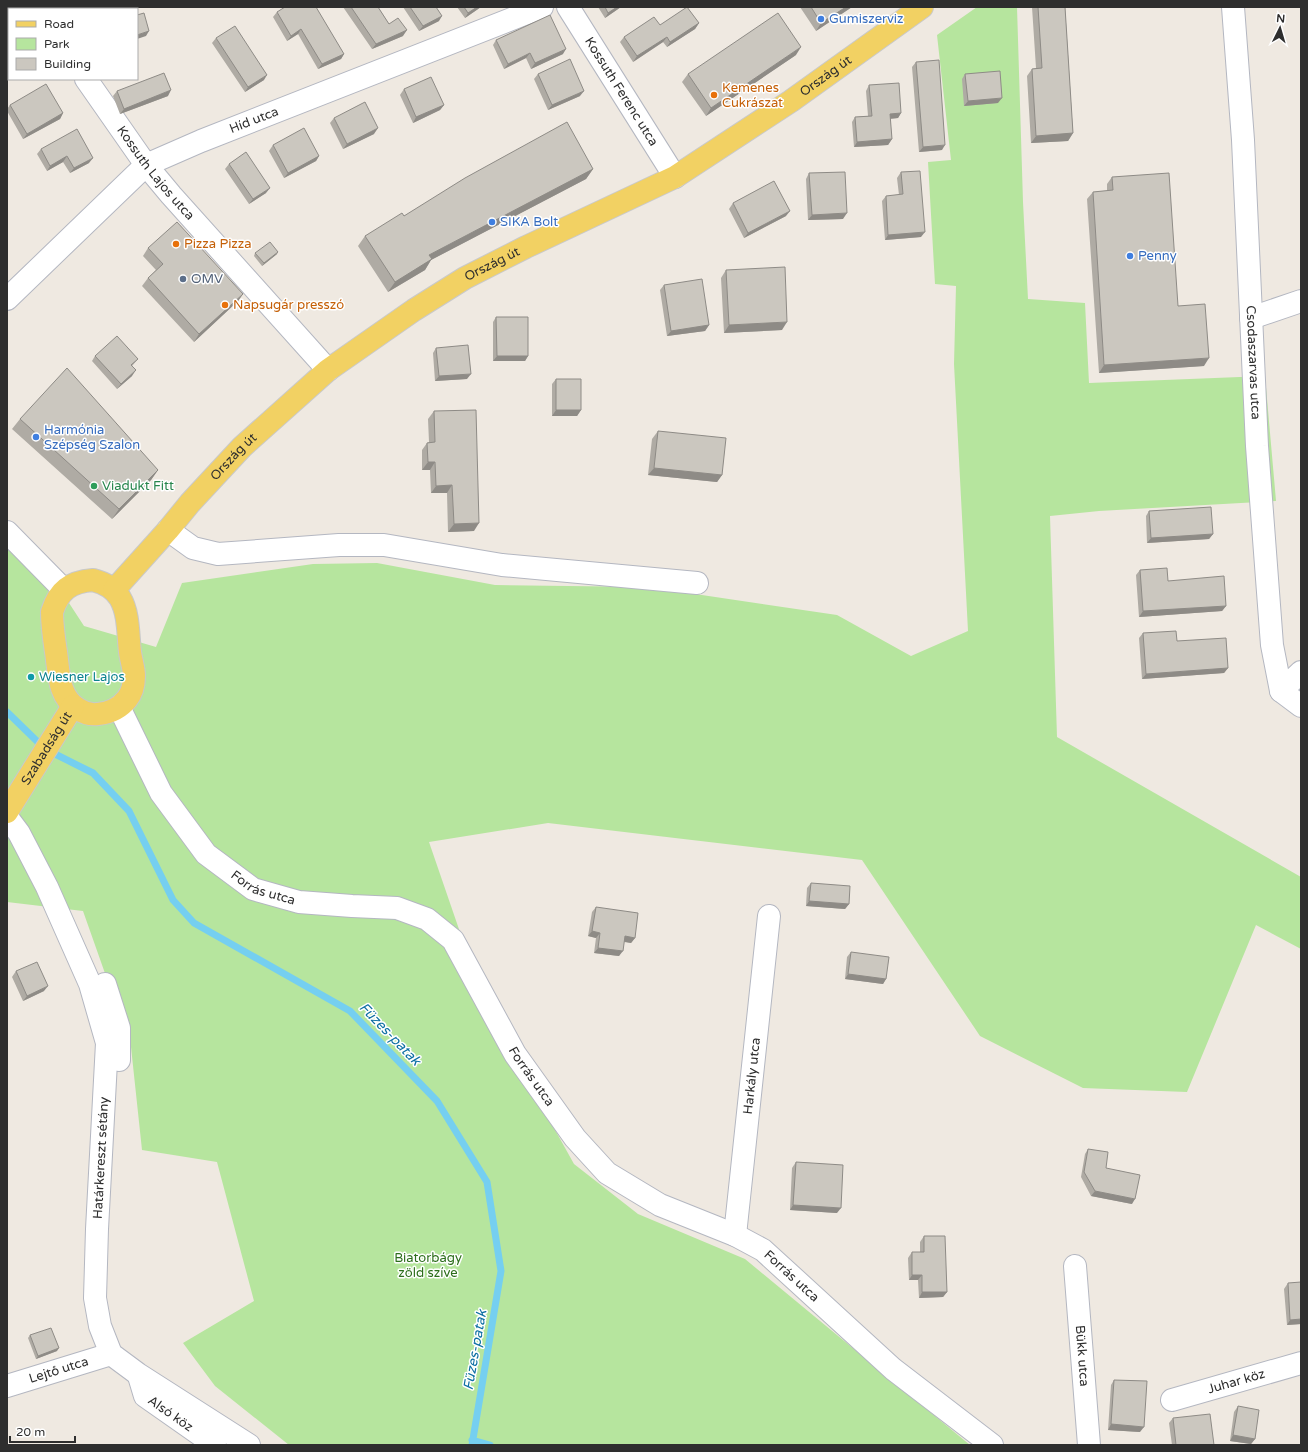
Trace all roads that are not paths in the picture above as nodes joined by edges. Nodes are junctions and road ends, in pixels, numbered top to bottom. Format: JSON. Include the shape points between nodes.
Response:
{"nodes":[{"id":1,"x":542,"y":7,"type":"edge"},
{"id":2,"x":568,"y":7,"type":"edge"},
{"id":3,"x":922,"y":7,"type":"edge"},
{"id":4,"x":1233,"y":7,"type":"edge"},
{"id":5,"x":87,"y":80,"type":"edge"},
{"id":6,"x":146,"y":165,"type":"junction"},
{"id":7,"x":675,"y":177,"type":"junction"},
{"id":8,"x":7,"y":299,"type":"edge"},
{"id":9,"x":1301,"y":301,"type":"edge"},
{"id":10,"x":1251,"y":318,"type":"junction"},
{"id":11,"x":328,"y":370,"type":"junction"},
{"id":12,"x":168,"y":530,"type":"junction"},
{"id":13,"x":7,"y":532,"type":"edge"},
{"id":14,"x":697,"y":583,"type":"dead end"},
{"id":15,"x":64,"y":590,"type":"junction"},
{"id":16,"x":114,"y":590,"type":"junction"},
{"id":17,"x":1301,"y":672,"type":"edge"},
{"id":18,"x":1281,"y":691,"type":"junction"},
{"id":19,"x":73,"y":706,"type":"junction"},
{"id":20,"x":1301,"y":706,"type":"edge"},
{"id":21,"x":119,"y":707,"type":"junction"},
{"id":22,"x":7,"y":812,"type":"edge"},
{"id":23,"x":7,"y":817,"type":"edge"},
{"id":24,"x":769,"y":916,"type":"dead end"},
{"id":25,"x":735,"y":1235,"type":"junction"},
{"id":26,"x":1075,"y":1266,"type":"dead end"},
{"id":27,"x":111,"y":1354,"type":"junction"},
{"id":28,"x":1301,"y":1363,"type":"edge"},
{"id":29,"x":138,"y":1374,"type":"junction"},
{"id":30,"x":7,"y":1386,"type":"edge"},
{"id":31,"x":1172,"y":1400,"type":"dead end"},
{"id":32,"x":215,"y":1445,"type":"edge"},
{"id":33,"x":250,"y":1445,"type":"edge"},
{"id":34,"x":992,"y":1445,"type":"edge"},
{"id":35,"x":1089,"y":1445,"type":"edge"}],
"edges":[{"from":1,"to":6,"type":"street","name":"Híd utca"},
{"from":2,"to":7,"type":"street","name":"Kossuth Ferenc utca"},
{"from":3,"to":7,"type":"main road","name":"Ország út","via":[[791,101]]},
{"from":4,"to":10,"type":"street","name":"Csodaszarvas utca","via":[[1243,140]]},
{"from":5,"to":6,"type":"street","name":"Kossuth Lajos utca"},
{"from":6,"to":8,"type":"street","name":"Híd utca"},
{"from":6,"to":11,"type":"street","name":"Kossuth Lajos utca"},
{"from":7,"to":11,"type":"main road","name":"Ország út","via":[[466,278],[414,310]]},
{"from":9,"to":10,"type":"street"},
{"from":10,"to":18,"type":"street","name":"Csodaszarvas utca","via":[[1257,446],[1272,644]]},
{"from":11,"to":12,"type":"main road","name":"Ország út","via":[[242,447]]},
{"from":12,"to":14,"type":"street","via":[[193,548],[218,554],[339,545],[384,545],[502,565]]},
{"from":12,"to":16,"type":"main road","name":"Ország út"},
{"from":13,"to":15,"type":"street"},
{"from":15,"to":16,"type":"main road","via":[[74,583],[94,580]]},
{"from":15,"to":19,"type":"main road","name":"Szabadság út","via":[[55,602],[52,622],[61,686]]},
{"from":16,"to":21,"type":"main road","via":[[124,608],[134,676],[130,694]]},
{"from":17,"to":18,"type":"street"},
{"from":18,"to":20,"type":"street"},
{"from":19,"to":21,"type":"main road","name":"Szabadság út","via":[[93,714],[108,713]]},
{"from":19,"to":22,"type":"main road","name":"Szabadság út"},
{"from":21,"to":25,"type":"street","name":"Forrás utca","via":[[161,793],[206,854],[253,889],[299,902],[397,908],[427,919],[453,940],[515,1054],[575,1138],[607,1173],[660,1205]]},
{"from":23,"to":27,"type":"street","name":"Határkereszt sétány","via":[[19,833],[47,887],[90,984],[107,1043],[95,1298],[100,1326]]},
{"from":24,"to":25,"type":"street","name":"Harkály utca"},
{"from":25,"to":34,"type":"street","name":"Forrás utca","via":[[763,1250],[893,1369]]},
{"from":26,"to":35,"type":"street","name":"Bükk utca"},
{"from":27,"to":29,"type":"street"},
{"from":27,"to":30,"type":"street","name":"Lejtő utca"},
{"from":28,"to":31,"type":"street","name":"Juhar köz"},
{"from":29,"to":32,"type":"street","name":"Alsó köz","via":[[145,1396]]},
{"from":29,"to":33,"type":"street"}]}
